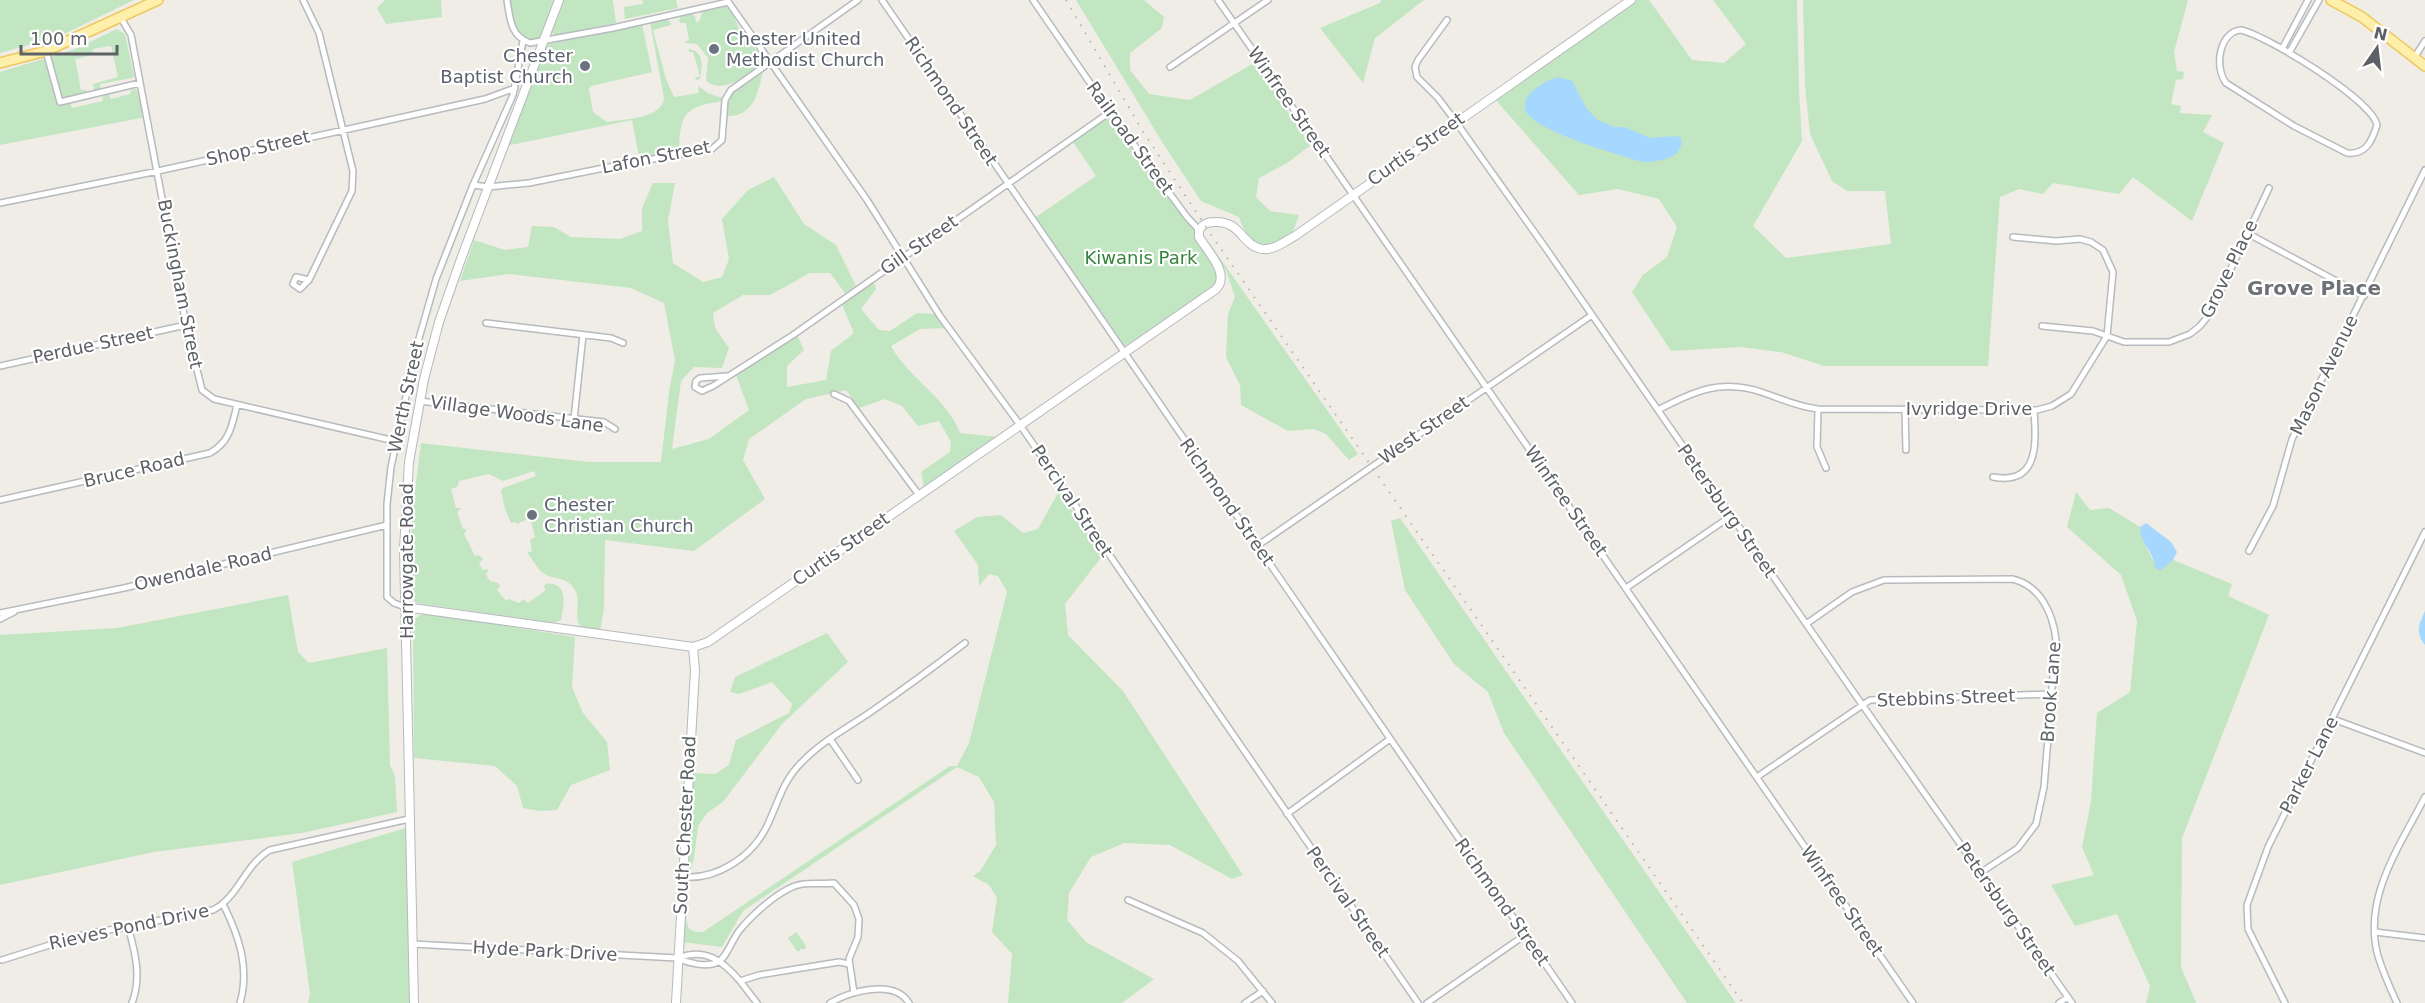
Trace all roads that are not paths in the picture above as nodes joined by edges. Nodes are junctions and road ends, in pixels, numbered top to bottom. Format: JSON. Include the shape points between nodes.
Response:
{"nodes":[{"id":1,"x":158,"y":0,"type":"edge"},
{"id":2,"x":303,"y":0,"type":"edge"},
{"id":3,"x":507,"y":0,"type":"edge"},
{"id":4,"x":559,"y":0,"type":"edge"},
{"id":5,"x":858,"y":0,"type":"edge"},
{"id":6,"x":882,"y":0,"type":"edge"},
{"id":7,"x":1033,"y":0,"type":"edge"},
{"id":8,"x":1218,"y":0,"type":"edge"},
{"id":9,"x":1268,"y":0,"type":"edge"},
{"id":10,"x":1631,"y":0,"type":"edge"},
{"id":11,"x":2308,"y":0,"type":"edge"},
{"id":12,"x":2319,"y":0,"type":"edge"},
{"id":13,"x":2331,"y":0,"type":"edge"},
{"id":14,"x":728,"y":1,"type":"edge"},
{"id":15,"x":121,"y":18,"type":"junction"},
{"id":16,"x":1447,"y":20,"type":"dead end"},
{"id":17,"x":1234,"y":24,"type":"junction"},
{"id":18,"x":523,"y":40,"type":"junction"},
{"id":19,"x":543,"y":41,"type":"junction"},
{"id":20,"x":2425,"y":41,"type":"edge"},
{"id":21,"x":2282,"y":49,"type":"junction"},
{"id":22,"x":46,"y":51,"type":"junction"},
{"id":23,"x":2289,"y":53,"type":"junction"},
{"id":24,"x":2414,"y":58,"type":"junction"},
{"id":25,"x":770,"y":62,"type":"junction"},
{"id":26,"x":0,"y":63,"type":"edge"},
{"id":27,"x":2425,"y":66,"type":"edge"},
{"id":28,"x":1170,"y":68,"type":"dead end"},
{"id":29,"x":140,"y":83,"type":"junction"},
{"id":30,"x":515,"y":88,"type":"junction"},
{"id":31,"x":1110,"y":111,"type":"junction"},
{"id":32,"x":1456,"y":122,"type":"junction"},
{"id":33,"x":343,"y":129,"type":"junction"},
{"id":34,"x":2425,"y":170,"type":"edge"},
{"id":35,"x":158,"y":171,"type":"junction"},
{"id":36,"x":1007,"y":183,"type":"junction"},
{"id":37,"x":473,"y":185,"type":"junction"},
{"id":38,"x":488,"y":187,"type":"junction"},
{"id":39,"x":2269,"y":188,"type":"dead end"},
{"id":40,"x":1354,"y":194,"type":"junction"},
{"id":41,"x":0,"y":203,"type":"edge"},
{"id":42,"x":1198,"y":230,"type":"junction"},
{"id":43,"x":2247,"y":233,"type":"junction"},
{"id":44,"x":2013,"y":237,"type":"dead end"},
{"id":45,"x":902,"y":256,"type":"junction"},
{"id":46,"x":1222,"y":278,"type":"joint"},
{"id":47,"x":309,"y":280,"type":"dead end"},
{"id":48,"x":2364,"y":296,"type":"junction"},
{"id":49,"x":1592,"y":315,"type":"junction"},
{"id":50,"x":486,"y":323,"type":"dead end"},
{"id":51,"x":186,"y":325,"type":"junction"},
{"id":52,"x":2042,"y":326,"type":"dead end"},
{"id":53,"x":584,"y":335,"type":"junction"},
{"id":54,"x":2107,"y":336,"type":"junction"},
{"id":55,"x":623,"y":343,"type":"dead end"},
{"id":56,"x":1124,"y":352,"type":"junction"},
{"id":57,"x":0,"y":366,"type":"edge"},
{"id":58,"x":726,"y":376,"type":"junction"},
{"id":59,"x":1486,"y":387,"type":"junction"},
{"id":60,"x":834,"y":394,"type":"dead end"},
{"id":61,"x":419,"y":401,"type":"junction"},
{"id":62,"x":237,"y":405,"type":"junction"},
{"id":63,"x":1818,"y":409,"type":"junction"},
{"id":64,"x":1905,"y":409,"type":"junction"},
{"id":65,"x":1658,"y":410,"type":"junction"},
{"id":66,"x":2034,"y":410,"type":"junction"},
{"id":67,"x":574,"y":419,"type":"junction"},
{"id":68,"x":1020,"y":425,"type":"junction"},
{"id":69,"x":615,"y":429,"type":"dead end"},
{"id":70,"x":395,"y":441,"type":"junction"},
{"id":71,"x":1906,"y":450,"type":"dead end"},
{"id":72,"x":1826,"y":468,"type":"dead end"},
{"id":73,"x":1993,"y":477,"type":"dead end"},
{"id":74,"x":919,"y":495,"type":"junction"},
{"id":75,"x":0,"y":500,"type":"edge"},
{"id":76,"x":1731,"y":516,"type":"junction"},
{"id":77,"x":387,"y":525,"type":"junction"},
{"id":78,"x":2425,"y":532,"type":"edge"},
{"id":79,"x":1257,"y":546,"type":"junction"},
{"id":80,"x":2249,"y":551,"type":"dead end"},
{"id":81,"x":1626,"y":588,"type":"junction"},
{"id":82,"x":405,"y":607,"type":"junction"},
{"id":83,"x":18,"y":610,"type":"junction"},
{"id":84,"x":0,"y":613,"type":"edge"},
{"id":85,"x":0,"y":619,"type":"edge"},
{"id":86,"x":1806,"y":624,"type":"junction"},
{"id":87,"x":965,"y":643,"type":"dead end"},
{"id":88,"x":693,"y":647,"type":"junction"},
{"id":89,"x":2051,"y":694,"type":"junction"},
{"id":90,"x":1861,"y":704,"type":"junction"},
{"id":91,"x":2333,"y":719,"type":"junction"},
{"id":92,"x":830,"y":739,"type":"junction"},
{"id":93,"x":1390,"y":739,"type":"junction"},
{"id":94,"x":2425,"y":753,"type":"edge"},
{"id":95,"x":1757,"y":777,"type":"junction"},
{"id":96,"x":858,"y":780,"type":"dead end"},
{"id":97,"x":2425,"y":797,"type":"edge"},
{"id":98,"x":1287,"y":814,"type":"junction"},
{"id":99,"x":409,"y":819,"type":"junction"},
{"id":100,"x":1980,"y":873,"type":"junction"},
{"id":101,"x":682,"y":877,"type":"junction"},
{"id":102,"x":1128,"y":900,"type":"dead end"},
{"id":103,"x":223,"y":904,"type":"junction"},
{"id":104,"x":128,"y":926,"type":"junction"},
{"id":105,"x":2375,"y":932,"type":"junction"},
{"id":106,"x":1525,"y":935,"type":"junction"},
{"id":107,"x":2425,"y":938,"type":"edge"},
{"id":108,"x":413,"y":944,"type":"junction"},
{"id":109,"x":677,"y":958,"type":"junction"},
{"id":110,"x":3,"y":960,"type":"dead end"},
{"id":111,"x":721,"y":961,"type":"junction"},
{"id":112,"x":849,"y":964,"type":"junction"},
{"id":113,"x":740,"y":981,"type":"junction"},
{"id":114,"x":1263,"y":991,"type":"junction"},
{"id":115,"x":855,"y":993,"type":"junction"},
{"id":116,"x":2068,"y":997,"type":"junction"},
{"id":117,"x":132,"y":1003,"type":"edge"},
{"id":118,"x":240,"y":1003,"type":"edge"},
{"id":119,"x":414,"y":1003,"type":"edge"},
{"id":120,"x":676,"y":1003,"type":"edge"},
{"id":121,"x":757,"y":1003,"type":"edge"},
{"id":122,"x":830,"y":1003,"type":"edge"},
{"id":123,"x":909,"y":1003,"type":"edge"},
{"id":124,"x":1245,"y":1003,"type":"edge"},
{"id":125,"x":1272,"y":1003,"type":"edge"},
{"id":126,"x":1418,"y":1003,"type":"edge"},
{"id":127,"x":1427,"y":1003,"type":"edge"},
{"id":128,"x":1572,"y":1003,"type":"edge"},
{"id":129,"x":1913,"y":1003,"type":"edge"},
{"id":130,"x":2059,"y":1003,"type":"edge"},
{"id":131,"x":2072,"y":1003,"type":"edge"},
{"id":132,"x":2285,"y":1003,"type":"edge"},
{"id":133,"x":2397,"y":1003,"type":"edge"}],
"edges":[{"from":1,"to":15,"type":"main road"},
{"from":2,"to":33,"type":"street","via":[[320,33]]},
{"from":3,"to":18,"type":"street","via":[[514,32]]},
{"from":4,"to":19,"type":"street","name":"Harrowgate Road"},
{"from":5,"to":25,"type":"street","name":"Lafon Street"},
{"from":6,"to":36,"type":"street","name":"Richmond Street"},
{"from":7,"to":31,"type":"street","name":"Railroad Street"},
{"from":8,"to":17,"type":"street","name":"Winfree Street"},
{"from":9,"to":17,"type":"street"},
{"from":10,"to":32,"type":"street","name":"Curtis Street"},
{"from":11,"to":21,"type":"street"},
{"from":12,"to":23,"type":"street"},
{"from":13,"to":24,"type":"main road","via":[[2362,17]]},
{"from":14,"to":19,"type":"street"},
{"from":14,"to":25,"type":"street","name":"Percival Street"},
{"from":15,"to":22,"type":"main road"},
{"from":15,"to":29,"type":"street","name":"Buckingham Street","via":[[131,35]]},
{"from":16,"to":32,"type":"street","name":"Petersburg Street","via":[[1422,53],[1415,73]]},
{"from":17,"to":28,"type":"street"},
{"from":17,"to":40,"type":"street","name":"Winfree Street"},
{"from":18,"to":19,"type":"street"},
{"from":18,"to":30,"type":"street","name":"Werth Street"},
{"from":19,"to":38,"type":"street","name":"Harrowgate Road"},
{"from":20,"to":24,"type":"street"},
{"from":21,"to":23,"type":"street"},
{"from":21,"to":23,"type":"street","via":[[2247,31],[2234,31],[2223,43],[2223,79],[2234,90],[2347,153],[2365,149],[2377,125],[2372,113],[2315,68]]},
{"from":22,"to":26,"type":"main road"},
{"from":22,"to":29,"type":"street","via":[[60,102]]},
{"from":24,"to":27,"type":"main road"},
{"from":25,"to":38,"type":"street","name":"Lafon Street","via":[[727,94],[722,140],[712,149]]},
{"from":25,"to":45,"type":"street","name":"Percival Street"},
{"from":29,"to":35,"type":"street","name":"Buckingham Street"},
{"from":30,"to":33,"type":"street","name":"Shop Street","via":[[485,99]]},
{"from":30,"to":37,"type":"street","name":"Werth Street"},
{"from":31,"to":36,"type":"street","name":"Gill Street"},
{"from":31,"to":42,"type":"street","name":"Railroad Street"},
{"from":32,"to":40,"type":"street","name":"Curtis Street"},
{"from":32,"to":49,"type":"street","name":"Petersburg Street"},
{"from":33,"to":35,"type":"street","name":"Shop Street"},
{"from":33,"to":47,"type":"street","via":[[353,171],[352,191]]},
{"from":34,"to":48,"type":"street","name":"Mason Avenue"},
{"from":35,"to":41,"type":"street","name":"Shop Street"},
{"from":35,"to":51,"type":"street","name":"Buckingham Street"},
{"from":36,"to":45,"type":"street","name":"Gill Street"},
{"from":36,"to":56,"type":"street","name":"Richmond Street"},
{"from":37,"to":38,"type":"street"},
{"from":37,"to":70,"type":"street","name":"Werth Street","via":[[428,305]]},
{"from":38,"to":61,"type":"street","name":"Harrowgate Road","via":[[439,322]]},
{"from":39,"to":43,"type":"street","name":"Grove Place"},
{"from":40,"to":42,"type":"street","name":"Curtis Street","via":[[1295,236],[1269,249],[1253,245],[1238,228],[1226,223],[1207,223]]},
{"from":40,"to":59,"type":"street","name":"Winfree Street"},
{"from":42,"to":46,"type":"street","name":"Railroad Street"},
{"from":43,"to":48,"type":"street"},
{"from":43,"to":54,"type":"street","name":"Grove Place","via":[[2200,327],[2169,342],[2124,342]]},
{"from":44,"to":54,"type":"street","name":"Ivyridge Drive","via":[[2056,242],[2080,239],[2103,250],[2113,272]]},
{"from":45,"to":58,"type":"street","name":"Gill Street","via":[[793,335]]},
{"from":45,"to":68,"type":"street","name":"Percival Street","via":[[940,316]]},
{"from":46,"to":56,"type":"street","name":"Curtis Street","via":[[1211,293]]},
{"from":48,"to":80,"type":"street","name":"Mason Avenue","via":[[2292,439],[2273,506]]},
{"from":49,"to":59,"type":"street","name":"West Street"},
{"from":49,"to":65,"type":"street","name":"Petersburg Street"},
{"from":50,"to":53,"type":"street"},
{"from":51,"to":57,"type":"street","name":"Perdue Street"},
{"from":51,"to":62,"type":"street","name":"Buckingham Street","via":[[202,390],[214,399]]},
{"from":52,"to":54,"type":"street","name":"Grove Place"},
{"from":53,"to":55,"type":"street"},
{"from":53,"to":67,"type":"street"},
{"from":54,"to":66,"type":"street","name":"Ivyridge Drive","via":[[2071,394],[2052,406]]},
{"from":56,"to":68,"type":"street","name":"Curtis Street"},
{"from":56,"to":79,"type":"street","name":"Richmond Street"},
{"from":58,"to":58,"type":"street","name":"Gill Street","via":[[702,391],[695,387],[700,378]]},
{"from":59,"to":79,"type":"street","name":"West Street"},
{"from":59,"to":81,"type":"street","name":"Winfree Street"},
{"from":60,"to":74,"type":"street","via":[[849,401]]},
{"from":61,"to":67,"type":"street","name":"Village Woods Lane"},
{"from":61,"to":82,"type":"street","name":"Harrowgate Road","via":[[405,497]]},
{"from":62,"to":70,"type":"street","name":"Buckingham Street"},
{"from":62,"to":75,"type":"street","name":"Bruce Road","via":[[229,437],[210,453]]},
{"from":63,"to":64,"type":"street","name":"Ivyridge Drive"},
{"from":63,"to":65,"type":"street","name":"Ivyridge Drive","via":[[1756,390],[1725,386],[1695,392]]},
{"from":63,"to":72,"type":"street","via":[[1817,447]]},
{"from":64,"to":66,"type":"street","name":"Ivyridge Drive"},
{"from":64,"to":71,"type":"street"},
{"from":65,"to":76,"type":"street","name":"Petersburg Street"},
{"from":66,"to":73,"type":"street","via":[[2036,445],[2029,465],[2017,476]]},
{"from":67,"to":69,"type":"street","name":"Village Woods Lane","via":[[604,422]]},
{"from":68,"to":74,"type":"street","name":"Curtis Street"},
{"from":68,"to":98,"type":"street","name":"Percival Street"},
{"from":70,"to":77,"type":"street","name":"Werth Street"},
{"from":74,"to":88,"type":"street","name":"Curtis Street","via":[[708,642]]},
{"from":76,"to":81,"type":"street"},
{"from":76,"to":86,"type":"street","name":"Petersburg Street"},
{"from":77,"to":82,"type":"street","name":"Werth Street","via":[[387,597]]},
{"from":77,"to":83,"type":"street","name":"Owendale Road"},
{"from":78,"to":91,"type":"street","name":"Parker Lane"},
{"from":79,"to":93,"type":"street","name":"Richmond Street"},
{"from":81,"to":95,"type":"street","name":"Winfree Street"},
{"from":82,"to":88,"type":"street"},
{"from":82,"to":99,"type":"street","name":"Harrowgate Road"},
{"from":83,"to":84,"type":"street","name":"Owendale Road"},
{"from":83,"to":85,"type":"street","name":"Owendale Road"},
{"from":86,"to":89,"type":"street","name":"Brook Lane","via":[[1852,592],[1884,580],[2020,580],[2037,592],[2053,618],[2056,640]]},
{"from":86,"to":90,"type":"street","name":"Petersburg Street"},
{"from":87,"to":92,"type":"street"},
{"from":88,"to":101,"type":"street","name":"South Chester Road","via":[[695,670]]},
{"from":89,"to":90,"type":"street","name":"Stebbins Street","via":[[1875,698]]},
{"from":89,"to":100,"type":"street","name":"Brook Lane","via":[[2044,786],[2036,824],[2018,848]]},
{"from":90,"to":95,"type":"street","name":"Stebbins Street"},
{"from":90,"to":100,"type":"street","name":"Petersburg Street"},
{"from":91,"to":94,"type":"street"},
{"from":91,"to":132,"type":"street","name":"Parker Lane","via":[[2268,847],[2247,905],[2248,929]]},
{"from":92,"to":96,"type":"street"},
{"from":92,"to":101,"type":"street","via":[[790,776],[767,827],[742,858],[715,873]]},
{"from":93,"to":98,"type":"street"},
{"from":93,"to":106,"type":"street","name":"Richmond Street"},
{"from":95,"to":129,"type":"street","name":"Winfree Street"},
{"from":97,"to":105,"type":"street","via":[[2379,889]]},
{"from":98,"to":126,"type":"street","name":"Percival Street"},
{"from":99,"to":103,"type":"street","name":"Rieves Pond Drive","via":[[270,850],[248,868]]},
{"from":99,"to":108,"type":"street","name":"Harrowgate Road"},
{"from":100,"to":116,"type":"street","name":"Petersburg Street"},
{"from":101,"to":109,"type":"street","name":"South Chester Road"},
{"from":102,"to":114,"type":"street","via":[[1203,933],[1238,961]]},
{"from":103,"to":104,"type":"street","name":"Rieves Pond Drive","via":[[205,913]]},
{"from":103,"to":118,"type":"street","via":[[243,956]]},
{"from":104,"to":110,"type":"street","name":"Rieves Pond Drive","via":[[70,938]]},
{"from":104,"to":117,"type":"street","via":[[138,971]]},
{"from":105,"to":107,"type":"street"},
{"from":105,"to":133,"type":"street","via":[[2378,955]]},
{"from":106,"to":127,"type":"street"},
{"from":106,"to":128,"type":"street","name":"Richmond Street"},
{"from":108,"to":109,"type":"street","name":"Hyde Park Drive"},
{"from":108,"to":119,"type":"street","name":"Harrowgate Road"},
{"from":109,"to":111,"type":"street","name":"Hyde Park Drive","via":[[686,954]]},
{"from":109,"to":120,"type":"street","name":"South Chester Road"},
{"from":111,"to":112,"type":"street","via":[[750,919],[791,887],[814,882],[834,883],[857,912],[859,931]]},
{"from":111,"to":113,"type":"street"},
{"from":112,"to":113,"type":"street","via":[[839,962]]},
{"from":112,"to":115,"type":"street"},
{"from":113,"to":121,"type":"street"},
{"from":114,"to":124,"type":"street"},
{"from":114,"to":125,"type":"street"},
{"from":115,"to":122,"type":"street"},
{"from":115,"to":123,"type":"street","via":[[896,992]]},
{"from":116,"to":130,"type":"street"},
{"from":116,"to":131,"type":"street","name":"Petersburg Street"}]}
